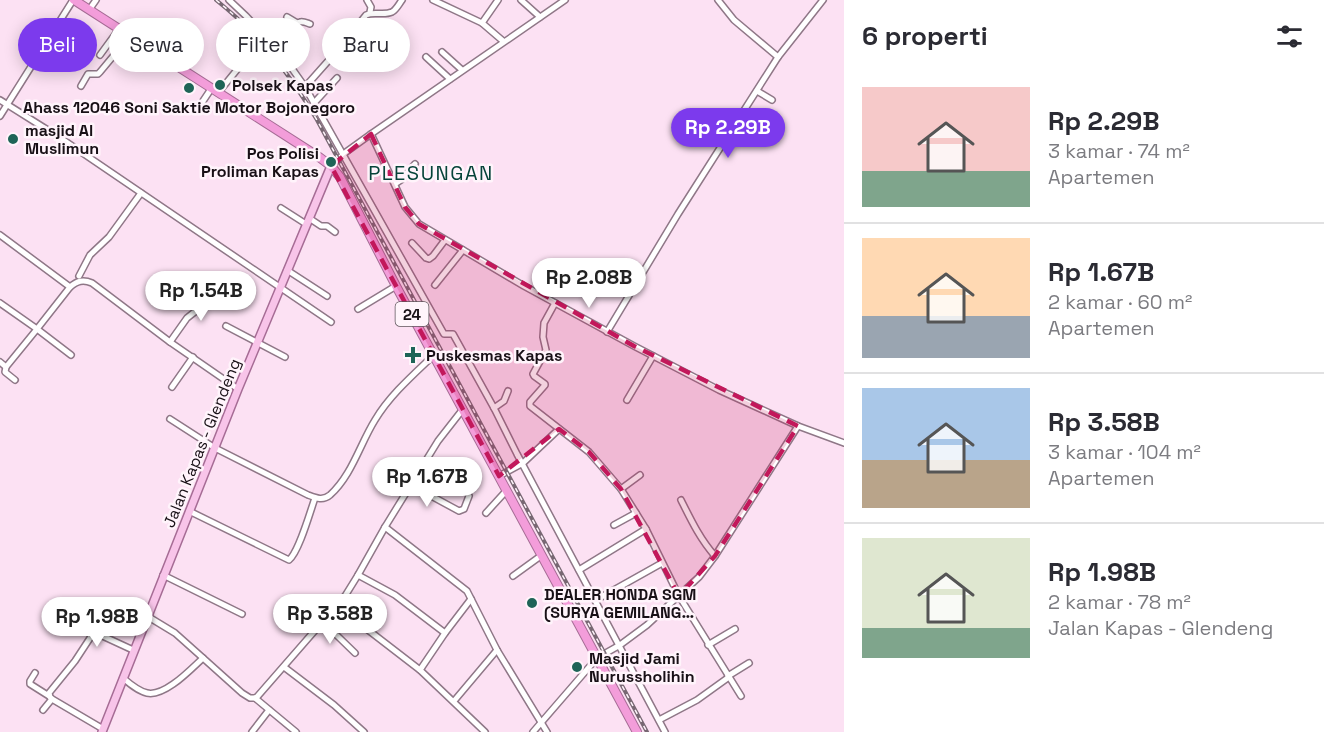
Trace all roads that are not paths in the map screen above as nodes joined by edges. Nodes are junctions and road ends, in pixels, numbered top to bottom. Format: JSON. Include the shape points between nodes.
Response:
{"nodes":[{"id":1,"x":74,"y":0,"type":"edge"},
{"id":2,"x":96,"y":0,"type":"edge"},
{"id":3,"x":229,"y":0,"type":"edge"},
{"id":4,"x":367,"y":0,"type":"edge"},
{"id":5,"x":402,"y":0,"type":"edge"},
{"id":6,"x":433,"y":0,"type":"edge"},
{"id":7,"x":498,"y":0,"type":"edge"},
{"id":8,"x":521,"y":0,"type":"edge"},
{"id":9,"x":565,"y":0,"type":"edge"},
{"id":10,"x":717,"y":0,"type":"edge"},
{"id":11,"x":823,"y":0,"type":"edge"},
{"id":12,"x":89,"y":9,"type":"junction"},
{"id":13,"x":370,"y":12,"type":"junction"},
{"id":14,"x":287,"y":16,"type":"dead end"},
{"id":15,"x":540,"y":17,"type":"junction"},
{"id":16,"x":248,"y":18,"type":"edge"},
{"id":17,"x":290,"y":18,"type":"edge"},
{"id":18,"x":109,"y":22,"type":"edge"},
{"id":19,"x":482,"y":23,"type":"junction"},
{"id":20,"x":504,"y":41,"type":"junction"},
{"id":21,"x":109,"y":42,"type":"edge"},
{"id":22,"x":442,"y":52,"type":"dead end"},
{"id":23,"x":100,"y":55,"type":"dead end"},
{"id":24,"x":426,"y":57,"type":"dead end"},
{"id":25,"x":778,"y":57,"type":"junction"},
{"id":26,"x":109,"y":61,"type":"edge"},
{"id":27,"x":462,"y":70,"type":"junction"},
{"id":28,"x":186,"y":72,"type":"edge"},
{"id":29,"x":232,"y":72,"type":"edge"},
{"id":30,"x":294,"y":72,"type":"edge"},
{"id":31,"x":337,"y":78,"type":"dead end"},
{"id":32,"x":450,"y":79,"type":"junction"},
{"id":33,"x":81,"y":86,"type":"dead end"},
{"id":34,"x":305,"y":87,"type":"junction"},
{"id":35,"x":757,"y":90,"type":"junction"},
{"id":36,"x":215,"y":91,"type":"junction"},
{"id":37,"x":0,"y":100,"type":"edge"},
{"id":38,"x":772,"y":100,"type":"dead end"},
{"id":39,"x":314,"y":103,"type":"junction"},
{"id":40,"x":8,"y":104,"type":"junction"},
{"id":41,"x":197,"y":111,"type":"dead end"},
{"id":42,"x":0,"y":116,"type":"edge"},
{"id":43,"x":371,"y":134,"type":"junction"},
{"id":44,"x":343,"y":154,"type":"junction"},
{"id":45,"x":415,"y":164,"type":"dead end"},
{"id":46,"x":331,"y":166,"type":"junction"},
{"id":47,"x":395,"y":184,"type":"junction"},
{"id":48,"x":141,"y":193,"type":"junction"},
{"id":49,"x":281,"y":208,"type":"dead end"},
{"id":50,"x":307,"y":221,"type":"junction"},
{"id":51,"x":335,"y":232,"type":"dead end"},
{"id":52,"x":0,"y":235,"type":"edge"},
{"id":53,"x":445,"y":240,"type":"junction"},
{"id":54,"x":412,"y":243,"type":"dead end"},
{"id":55,"x":463,"y":250,"type":"junction"},
{"id":56,"x":286,"y":270,"type":"junction"},
{"id":57,"x":80,"y":276,"type":"junction"},
{"id":58,"x":87,"y":281,"type":"junction"},
{"id":59,"x":72,"y":285,"type":"junction"},
{"id":60,"x":435,"y":285,"type":"dead end"},
{"id":61,"x":396,"y":286,"type":"junction"},
{"id":62,"x":280,"y":287,"type":"junction"},
{"id":63,"x":212,"y":290,"type":"dead end"},
{"id":64,"x":327,"y":296,"type":"dead end"},
{"id":65,"x":0,"y":303,"type":"edge"},
{"id":66,"x":555,"y":303,"type":"junction"},
{"id":67,"x":358,"y":309,"type":"dead end"},
{"id":68,"x":331,"y":322,"type":"dead end"},
{"id":69,"x":226,"y":326,"type":"dead end"},
{"id":70,"x":37,"y":329,"type":"junction"},
{"id":71,"x":607,"y":332,"type":"junction"},
{"id":72,"x":170,"y":342,"type":"junction"},
{"id":73,"x":257,"y":342,"type":"junction"},
{"id":74,"x":71,"y":355,"type":"dead end"},
{"id":75,"x":434,"y":355,"type":"junction"},
{"id":76,"x":653,"y":356,"type":"junction"},
{"id":77,"x":193,"y":357,"type":"junction"},
{"id":78,"x":285,"y":357,"type":"dead end"},
{"id":79,"x":0,"y":362,"type":"edge"},
{"id":80,"x":6,"y":367,"type":"junction"},
{"id":81,"x":15,"y":380,"type":"dead end"},
{"id":82,"x":172,"y":387,"type":"dead end"},
{"id":83,"x":238,"y":389,"type":"junction"},
{"id":84,"x":508,"y":392,"type":"dead end"},
{"id":85,"x":627,"y":400,"type":"dead end"},
{"id":86,"x":494,"y":408,"type":"junction"},
{"id":87,"x":463,"y":409,"type":"junction"},
{"id":88,"x":170,"y":419,"type":"dead end"},
{"id":89,"x":798,"y":426,"type":"junction"},
{"id":90,"x":560,"y":429,"type":"junction"},
{"id":91,"x":844,"y":442,"type":"edge"},
{"id":92,"x":215,"y":448,"type":"junction"},
{"id":93,"x":523,"y":463,"type":"junction"},
{"id":94,"x":640,"y":475,"type":"dead end"},
{"id":95,"x":500,"y":476,"type":"junction"},
{"id":96,"x":411,"y":485,"type":"junction"},
{"id":97,"x":621,"y":489,"type":"junction"},
{"id":98,"x":507,"y":490,"type":"junction"},
{"id":99,"x":470,"y":496,"type":"dead end"},
{"id":100,"x":315,"y":498,"type":"junction"},
{"id":101,"x":681,"y":500,"type":"dead end"},
{"id":102,"x":189,"y":511,"type":"junction"},
{"id":103,"x":486,"y":513,"type":"dead end"},
{"id":104,"x":636,"y":513,"type":"junction"},
{"id":105,"x":614,"y":525,"type":"dead end"},
{"id":106,"x":385,"y":527,"type":"junction"},
{"id":107,"x":646,"y":529,"type":"junction"},
{"id":108,"x":542,"y":555,"type":"junction"},
{"id":109,"x":715,"y":556,"type":"junction"},
{"id":110,"x":662,"y":563,"type":"junction"},
{"id":111,"x":579,"y":570,"type":"junction"},
{"id":112,"x":163,"y":575,"type":"junction"},
{"id":113,"x":358,"y":575,"type":"junction"},
{"id":114,"x":513,"y":576,"type":"dead end"},
{"id":115,"x":679,"y":596,"type":"junction"},
{"id":116,"x":471,"y":599,"type":"junction"},
{"id":117,"x":596,"y":600,"type":"junction"},
{"id":118,"x":337,"y":606,"type":"junction"},
{"id":119,"x":242,"y":614,"type":"dead end"},
{"id":120,"x":147,"y":616,"type":"junction"},
{"id":121,"x":322,"y":621,"type":"junction"},
{"id":122,"x":735,"y":629,"type":"dead end"},
{"id":123,"x":445,"y":633,"type":"junction"},
{"id":124,"x":620,"y":645,"type":"junction"},
{"id":125,"x":708,"y":645,"type":"junction"},
{"id":126,"x":133,"y":650,"type":"junction"},
{"id":127,"x":497,"y":650,"type":"junction"},
{"id":128,"x":355,"y":653,"type":"dead end"},
{"id":129,"x":203,"y":658,"type":"junction"},
{"id":130,"x":597,"y":658,"type":"junction"},
{"id":131,"x":749,"y":663,"type":"dead end"},
{"id":132,"x":284,"y":667,"type":"junction"},
{"id":133,"x":420,"y":670,"type":"junction"},
{"id":134,"x":35,"y":673,"type":"dead end"},
{"id":135,"x":729,"y":677,"type":"junction"},
{"id":136,"x":123,"y":678,"type":"junction"},
{"id":137,"x":741,"y":696,"type":"dead end"},
{"id":138,"x":51,"y":697,"type":"junction"},
{"id":139,"x":255,"y":698,"type":"junction"},
{"id":140,"x":454,"y":701,"type":"junction"},
{"id":141,"x":43,"y":710,"type":"dead end"},
{"id":142,"x":269,"y":710,"type":"junction"},
{"id":143,"x":659,"y":720,"type":"junction"},
{"id":144,"x":541,"y":722,"type":"junction"},
{"id":145,"x":356,"y":725,"type":"junction"},
{"id":146,"x":102,"y":731,"type":"edge"},
{"id":147,"x":252,"y":732,"type":"edge"},
{"id":148,"x":296,"y":732,"type":"edge"},
{"id":149,"x":351,"y":732,"type":"edge"},
{"id":150,"x":364,"y":732,"type":"edge"},
{"id":151,"x":485,"y":732,"type":"edge"},
{"id":152,"x":533,"y":732,"type":"edge"},
{"id":153,"x":547,"y":732,"type":"edge"},
{"id":154,"x":637,"y":732,"type":"edge"},
{"id":155,"x":665,"y":732,"type":"edge"}],
"edges":[{"from":1,"to":12,"type":"highway","number":"24"},
{"from":1,"to":40,"type":"street"},
{"from":2,"to":12,"type":"street"},
{"from":3,"to":16,"type":"street"},
{"from":4,"to":13,"type":"street"},
{"from":5,"to":13,"type":"street","via":[[392,12]]},
{"from":6,"to":19,"type":"street"},
{"from":7,"to":19,"type":"street"},
{"from":8,"to":15,"type":"street"},
{"from":9,"to":15,"type":"street"},
{"from":10,"to":25,"type":"street","via":[[734,20]]},
{"from":11,"to":25,"type":"street"},
{"from":12,"to":18,"type":"highway","number":"24"},
{"from":13,"to":34,"type":"street"},
{"from":14,"to":17,"type":"street"},
{"from":15,"to":20,"type":"street"},
{"from":19,"to":20,"type":"street"},
{"from":20,"to":27,"type":"street"},
{"from":21,"to":23,"type":"street"},
{"from":22,"to":27,"type":"street"},
{"from":24,"to":32,"type":"street"},
{"from":25,"to":35,"type":"street"},
{"from":26,"to":33,"type":"street","via":[[98,74],[88,74]]},
{"from":27,"to":32,"type":"street"},
{"from":28,"to":36,"type":"highway","number":"24"},
{"from":29,"to":36,"type":"street"},
{"from":30,"to":34,"type":"street"},
{"from":31,"to":39,"type":"street"},
{"from":32,"to":43,"type":"street"},
{"from":34,"to":39,"type":"street"},
{"from":35,"to":38,"type":"street"},
{"from":35,"to":71,"type":"street"},
{"from":36,"to":41,"type":"street"},
{"from":36,"to":46,"type":"highway","number":"24"},
{"from":37,"to":40,"type":"street"},
{"from":39,"to":44,"type":"street"},
{"from":40,"to":42,"type":"street"},
{"from":40,"to":48,"type":"street"},
{"from":43,"to":44,"type":"street"},
{"from":43,"to":47,"type":"street"},
{"from":44,"to":46,"type":"street"},
{"from":44,"to":86,"type":"street","via":[[445,334],[453,334]]},
{"from":45,"to":47,"type":"street"},
{"from":46,"to":50,"type":"main road","name":"Jalan Kapas - Glendeng"},
{"from":46,"to":61,"type":"highway","number":"24"},
{"from":47,"to":53,"type":"street","via":[[410,215]]},
{"from":48,"to":57,"type":"street","via":[[109,237],[90,255]]},
{"from":48,"to":62,"type":"street"},
{"from":49,"to":50,"type":"street"},
{"from":50,"to":51,"type":"street"},
{"from":50,"to":56,"type":"main road","name":"Jalan Kapas - Glendeng"},
{"from":52,"to":59,"type":"street"},
{"from":53,"to":54,"type":"street","via":[[429,259]]},
{"from":53,"to":55,"type":"street"},
{"from":55,"to":60,"type":"street"},
{"from":55,"to":66,"type":"street"},
{"from":56,"to":62,"type":"main road","name":"Jalan Kapas - Glendeng"},
{"from":56,"to":64,"type":"street"},
{"from":57,"to":58,"type":"street"},
{"from":57,"to":59,"type":"street"},
{"from":58,"to":59,"type":"street"},
{"from":58,"to":72,"type":"street"},
{"from":59,"to":70,"type":"street"},
{"from":61,"to":67,"type":"street"},
{"from":61,"to":75,"type":"highway","number":"24"},
{"from":62,"to":68,"type":"street"},
{"from":62,"to":73,"type":"main road","name":"Jalan Kapas - Glendeng"},
{"from":63,"to":72,"type":"street"},
{"from":65,"to":70,"type":"street"},
{"from":66,"to":71,"type":"street"},
{"from":66,"to":90,"type":"street","via":[[544,323],[546,350],[533,374],[545,385],[530,405]]},
{"from":69,"to":73,"type":"street"},
{"from":70,"to":74,"type":"street"},
{"from":70,"to":80,"type":"street"},
{"from":71,"to":76,"type":"street"},
{"from":72,"to":77,"type":"street"},
{"from":73,"to":78,"type":"street"},
{"from":73,"to":83,"type":"main road","name":"Jalan Kapas - Glendeng"},
{"from":75,"to":87,"type":"highway","number":"24"},
{"from":75,"to":100,"type":"street","via":[[379,414],[336,489],[325,498]]},
{"from":76,"to":85,"type":"street"},
{"from":76,"to":89,"type":"street"},
{"from":77,"to":82,"type":"street"},
{"from":77,"to":83,"type":"street"},
{"from":79,"to":80,"type":"street"},
{"from":80,"to":81,"type":"street","via":[[5,372]]},
{"from":83,"to":92,"type":"main road","name":"Jalan Kapas - Glendeng"},
{"from":84,"to":86,"type":"street"},
{"from":86,"to":93,"type":"street"},
{"from":87,"to":95,"type":"highway","number":"24"},
{"from":87,"to":96,"type":"street"},
{"from":88,"to":92,"type":"street"},
{"from":89,"to":91,"type":"street"},
{"from":89,"to":109,"type":"street"},
{"from":90,"to":93,"type":"street"},
{"from":90,"to":97,"type":"street","via":[[589,452]]},
{"from":92,"to":100,"type":"street"},
{"from":92,"to":102,"type":"main road","name":"Jalan Kapas - Glendeng"},
{"from":93,"to":95,"type":"street"},
{"from":93,"to":111,"type":"street"},
{"from":94,"to":97,"type":"street"},
{"from":95,"to":98,"type":"highway","number":"24"},
{"from":96,"to":99,"type":"street","via":[[459,512]]},
{"from":96,"to":106,"type":"street"},
{"from":97,"to":104,"type":"street"},
{"from":98,"to":103,"type":"street"},
{"from":98,"to":108,"type":"highway","number":"24"},
{"from":100,"to":102,"type":"street","via":[[289,560]]},
{"from":101,"to":109,"type":"street","via":[[702,541]]},
{"from":102,"to":112,"type":"main road","name":"Jalan Kapas - Glendeng"},
{"from":104,"to":105,"type":"street"},
{"from":104,"to":107,"type":"street"},
{"from":106,"to":113,"type":"street"},
{"from":106,"to":116,"type":"street","via":[[464,589]]},
{"from":107,"to":110,"type":"street"},
{"from":107,"to":111,"type":"street"},
{"from":108,"to":114,"type":"street"},
{"from":108,"to":130,"type":"highway","number":"24"},
{"from":109,"to":115,"type":"street"},
{"from":110,"to":115,"type":"street"},
{"from":110,"to":117,"type":"street"},
{"from":111,"to":117,"type":"street"},
{"from":112,"to":119,"type":"street"},
{"from":112,"to":120,"type":"main road","name":"Jalan Kapas - Glendeng"},
{"from":113,"to":118,"type":"street"},
{"from":113,"to":123,"type":"street","via":[[395,595]]},
{"from":115,"to":124,"type":"street"},
{"from":115,"to":125,"type":"street"},
{"from":116,"to":123,"type":"street"},
{"from":116,"to":127,"type":"street"},
{"from":117,"to":124,"type":"street"},
{"from":118,"to":121,"type":"street"},
{"from":118,"to":133,"type":"street"},
{"from":120,"to":126,"type":"main road","name":"Jalan Kapas - Glendeng"},
{"from":120,"to":129,"type":"street","via":[[175,633]]},
{"from":121,"to":128,"type":"street"},
{"from":121,"to":132,"type":"street"},
{"from":122,"to":125,"type":"street"},
{"from":123,"to":133,"type":"street"},
{"from":124,"to":130,"type":"street"},
{"from":124,"to":143,"type":"street"},
{"from":125,"to":135,"type":"street"},
{"from":126,"to":136,"type":"main road","name":"Jalan Kapas - Glendeng"},
{"from":126,"to":138,"type":"street","via":[[94,632],[52,689]]},
{"from":127,"to":140,"type":"street"},
{"from":127,"to":144,"type":"street"},
{"from":129,"to":136,"type":"street","via":[[154,694],[139,690]]},
{"from":129,"to":139,"type":"street","via":[[242,693]]},
{"from":130,"to":144,"type":"street"},
{"from":130,"to":154,"type":"highway","number":"24"},
{"from":131,"to":135,"type":"street"},
{"from":132,"to":139,"type":"street"},
{"from":132,"to":145,"type":"street"},
{"from":133,"to":140,"type":"street"},
{"from":134,"to":138,"type":"street","via":[[30,684]]},
{"from":135,"to":137,"type":"street"},
{"from":135,"to":143,"type":"street"},
{"from":136,"to":146,"type":"main road","name":"Jalan Kapas - Glendeng"},
{"from":138,"to":141,"type":"street"},
{"from":138,"to":146,"type":"street"},
{"from":139,"to":142,"type":"street"},
{"from":140,"to":151,"type":"street"},
{"from":142,"to":147,"type":"street"},
{"from":142,"to":148,"type":"street"},
{"from":143,"to":155,"type":"street"},
{"from":144,"to":152,"type":"street"},
{"from":144,"to":153,"type":"street"},
{"from":145,"to":149,"type":"street"},
{"from":145,"to":150,"type":"street"}]}
